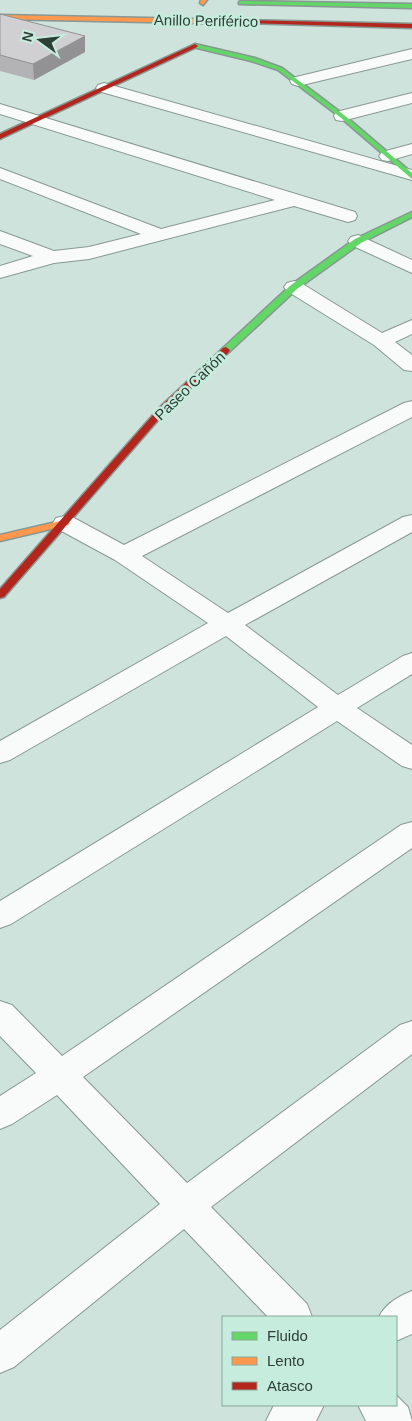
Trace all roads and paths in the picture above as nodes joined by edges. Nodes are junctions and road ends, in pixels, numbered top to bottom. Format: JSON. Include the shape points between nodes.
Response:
{"nodes":[{"id":1,"x":287,"y":2,"type":"edge"},
{"id":2,"x":230,"y":3,"type":"dead end"},
{"id":3,"x":332,"y":4,"type":"junction"},
{"id":4,"x":412,"y":6,"type":"edge"},
{"id":5,"x":0,"y":17,"type":"edge"},
{"id":6,"x":330,"y":24,"type":"junction"},
{"id":7,"x":412,"y":26,"type":"edge"},
{"id":8,"x":199,"y":33,"type":"junction"},
{"id":9,"x":412,"y":54,"type":"edge"},
{"id":10,"x":298,"y":81,"type":"junction"},
{"id":11,"x":104,"y":88,"type":"junction"},
{"id":12,"x":412,"y":98,"type":"edge"},
{"id":13,"x":0,"y":109,"type":"edge"},
{"id":14,"x":342,"y":116,"type":"junction"},
{"id":15,"x":36,"y":120,"type":"junction"},
{"id":16,"x":0,"y":137,"type":"edge"},
{"id":17,"x":412,"y":149,"type":"edge"},
{"id":18,"x":388,"y":156,"type":"junction"},
{"id":19,"x":0,"y":173,"type":"edge"},
{"id":20,"x":411,"y":176,"type":"edge"},
{"id":21,"x":295,"y":200,"type":"junction"},
{"id":22,"x":412,"y":214,"type":"edge"},
{"id":23,"x":348,"y":216,"type":"dead end"},
{"id":24,"x":158,"y":234,"type":"junction"},
{"id":25,"x":0,"y":237,"type":"edge"},
{"id":26,"x":358,"y":241,"type":"junction"},
{"id":27,"x":52,"y":257,"type":"junction"},
{"id":28,"x":412,"y":267,"type":"edge"},
{"id":29,"x":0,"y":272,"type":"edge"},
{"id":30,"x":294,"y":287,"type":"junction"},
{"id":31,"x":412,"y":326,"type":"edge"},
{"id":32,"x":381,"y":340,"type":"junction"},
{"id":33,"x":412,"y":365,"type":"edge"},
{"id":34,"x":412,"y":408,"type":"edge"},
{"id":35,"x":65,"y":522,"type":"junction"},
{"id":36,"x":412,"y":522,"type":"edge"},
{"id":37,"x":0,"y":538,"type":"edge"},
{"id":38,"x":124,"y":555,"type":"junction"},
{"id":39,"x":0,"y":595,"type":"edge"},
{"id":40,"x":227,"y":624,"type":"junction"},
{"id":41,"x":412,"y":662,"type":"edge"},
{"id":42,"x":337,"y":708,"type":"junction"},
{"id":43,"x":0,"y":753,"type":"edge"},
{"id":44,"x":412,"y":759,"type":"edge"},
{"id":45,"x":412,"y":833,"type":"edge"},
{"id":46,"x":0,"y":916,"type":"edge"},
{"id":47,"x":0,"y":1014,"type":"edge"},
{"id":48,"x":412,"y":1035,"type":"edge"},
{"id":49,"x":59,"y":1076,"type":"junction"},
{"id":50,"x":0,"y":1114,"type":"edge"},
{"id":51,"x":185,"y":1206,"type":"junction"},
{"id":52,"x":412,"y":1309,"type":"edge"},
{"id":53,"x":293,"y":1316,"type":"edge"},
{"id":54,"x":397,"y":1323,"type":"edge"},
{"id":55,"x":0,"y":1354,"type":"edge"},
{"id":56,"x":303,"y":1406,"type":"edge"},
{"id":57,"x":379,"y":1406,"type":"edge"},
{"id":58,"x":286,"y":1421,"type":"edge"},
{"id":59,"x":394,"y":1421,"type":"edge"}],
"edges":[{"from":1,"to":2,"type":"main road","name":"Anillo Periférico"},
{"from":1,"to":3,"type":"main road","name":"Anillo Periférico"},
{"from":3,"to":4,"type":"main road","name":"Anillo Periférico"},
{"from":3,"to":6,"type":"main road","via":[[353,13],[353,16]]},
{"from":5,"to":8,"type":"main road","name":"Anillo Periférico"},
{"from":6,"to":7,"type":"main road","name":"Anillo Periférico"},
{"from":6,"to":8,"type":"main road","name":"Anillo Periférico"},
{"from":8,"to":10,"type":"main road","via":[[280,69]]},
{"from":8,"to":11,"type":"main road"},
{"from":9,"to":10,"type":"street"},
{"from":10,"to":14,"type":"main road"},
{"from":11,"to":15,"type":"main road"},
{"from":11,"to":20,"type":"street"},
{"from":12,"to":14,"type":"street"},
{"from":13,"to":15,"type":"street"},
{"from":14,"to":18,"type":"main road"},
{"from":15,"to":16,"type":"main road"},
{"from":15,"to":21,"type":"street"},
{"from":17,"to":18,"type":"street"},
{"from":18,"to":20,"type":"main road"},
{"from":19,"to":24,"type":"street"},
{"from":21,"to":23,"type":"street"},
{"from":21,"to":24,"type":"street"},
{"from":22,"to":26,"type":"main road","name":"Paseo Cañón"},
{"from":24,"to":27,"type":"street","via":[[89,253]]},
{"from":25,"to":27,"type":"street"},
{"from":26,"to":28,"type":"street"},
{"from":26,"to":30,"type":"main road","name":"Paseo Cañón"},
{"from":27,"to":29,"type":"street"},
{"from":30,"to":32,"type":"street"},
{"from":30,"to":35,"type":"main road","name":"Paseo Cañón","via":[[163,409]]},
{"from":31,"to":32,"type":"street"},
{"from":32,"to":33,"type":"street"},
{"from":34,"to":38,"type":"street"},
{"from":35,"to":37,"type":"main road"},
{"from":35,"to":38,"type":"street"},
{"from":35,"to":39,"type":"main road","name":"Paseo Cañón"},
{"from":36,"to":40,"type":"street"},
{"from":38,"to":40,"type":"street"},
{"from":40,"to":42,"type":"street"},
{"from":40,"to":43,"type":"street"},
{"from":41,"to":42,"type":"street"},
{"from":42,"to":44,"type":"street"},
{"from":42,"to":46,"type":"street"},
{"from":45,"to":49,"type":"street"},
{"from":47,"to":49,"type":"street"},
{"from":48,"to":51,"type":"street"},
{"from":49,"to":50,"type":"street"},
{"from":49,"to":51,"type":"street"},
{"from":51,"to":53,"type":"street"},
{"from":51,"to":55,"type":"street"},
{"from":52,"to":54,"type":"street"},
{"from":56,"to":58,"type":"street"},
{"from":57,"to":59,"type":"street"}]}
